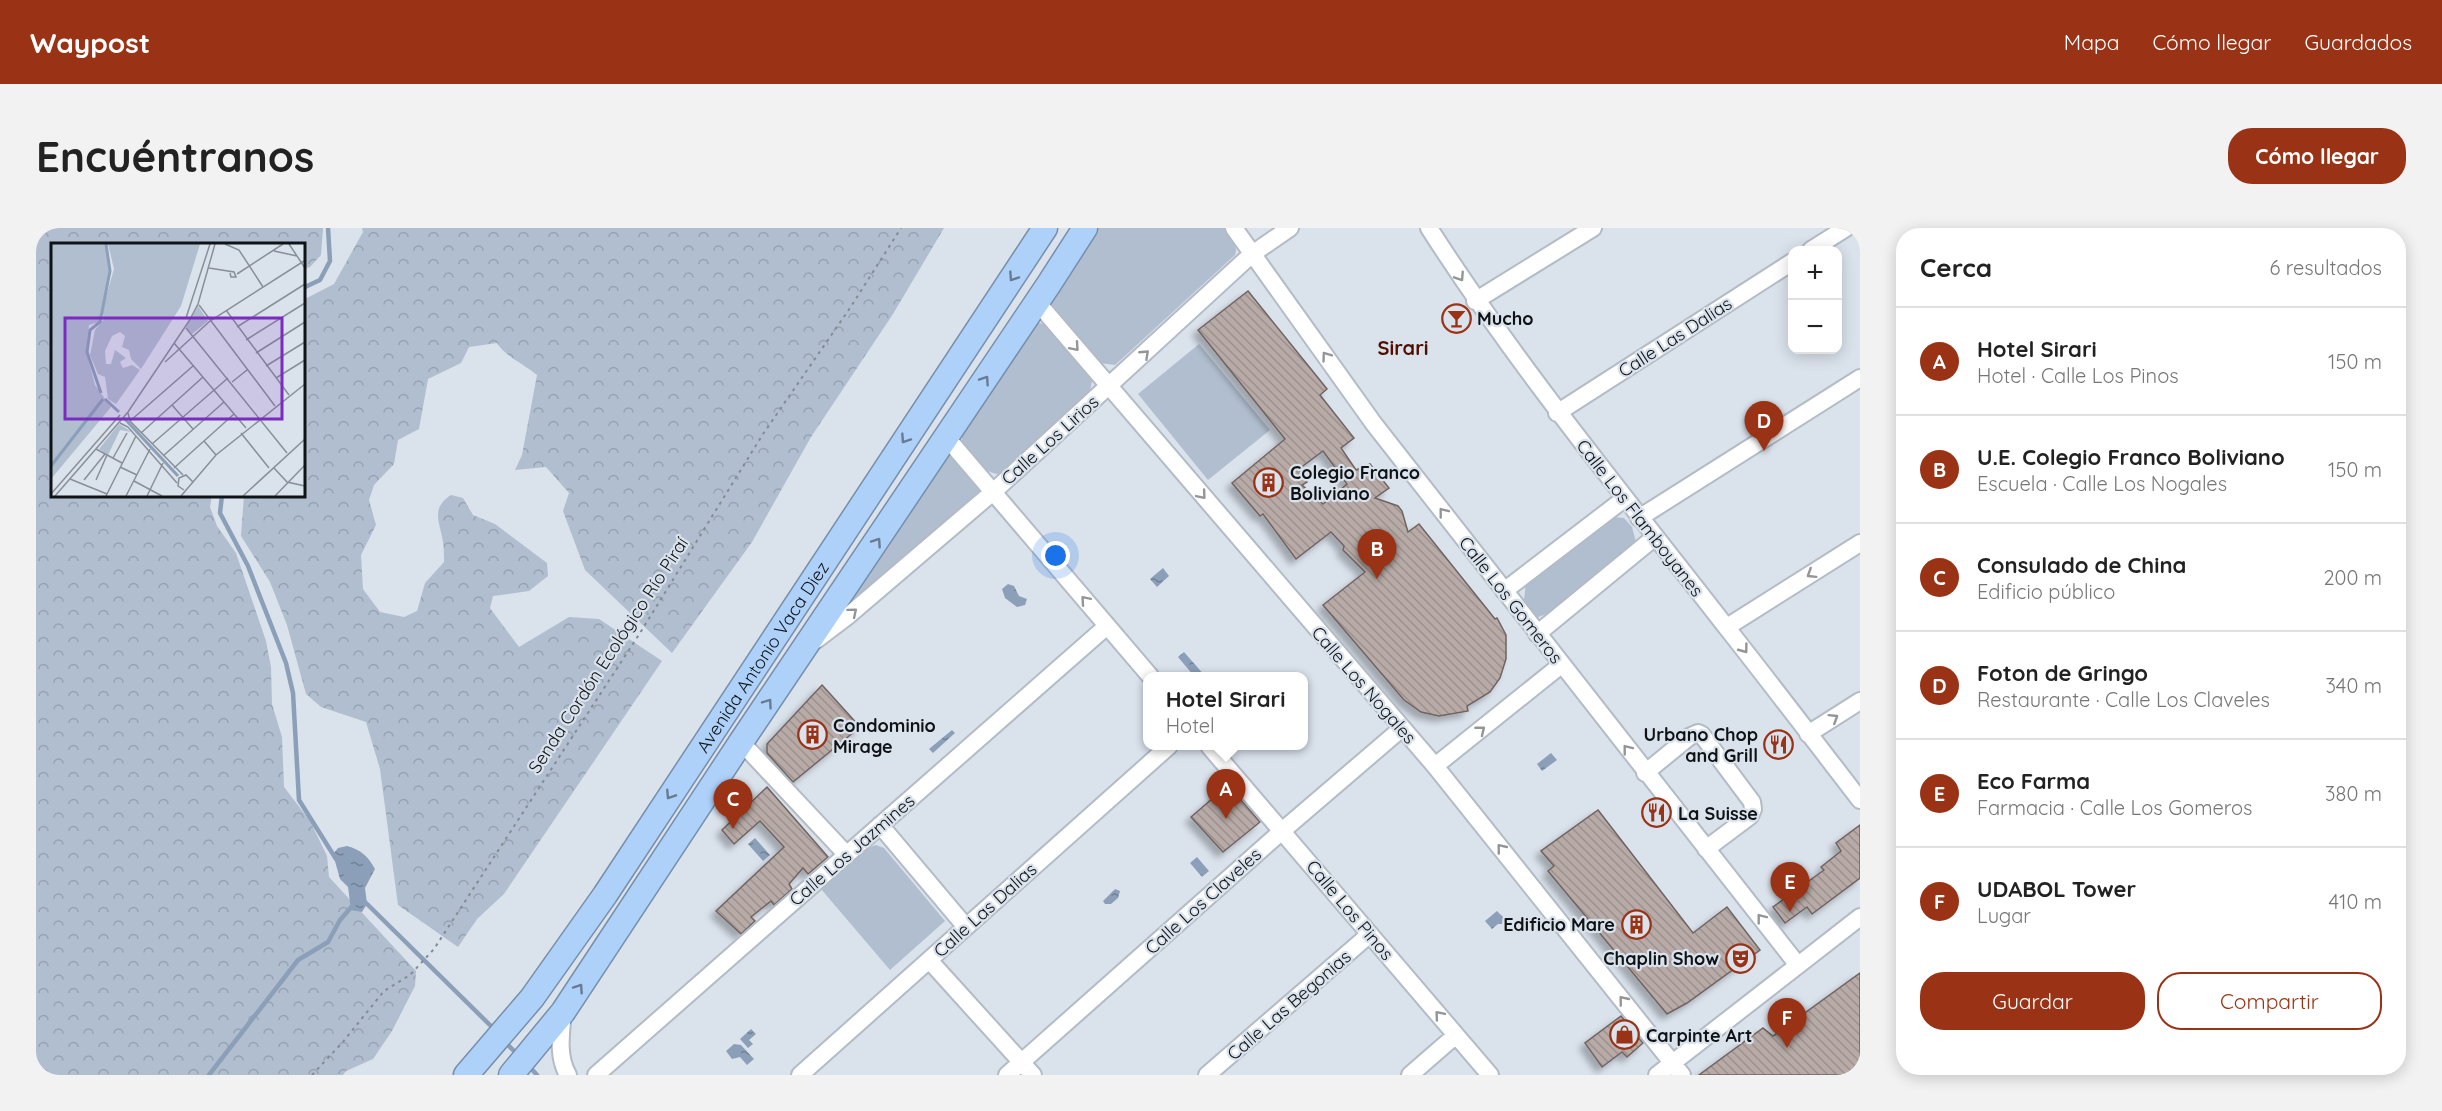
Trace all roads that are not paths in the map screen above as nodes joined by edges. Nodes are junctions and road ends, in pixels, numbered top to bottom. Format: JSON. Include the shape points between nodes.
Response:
{"nodes":[{"id":1,"x":1045,"y":228,"type":"edge"},
{"id":2,"x":1085,"y":228,"type":"edge"},
{"id":3,"x":1234,"y":228,"type":"edge"},
{"id":4,"x":1290,"y":228,"type":"edge"},
{"id":5,"x":1429,"y":228,"type":"edge"},
{"id":6,"x":1593,"y":228,"type":"edge"},
{"id":7,"x":1846,"y":228,"type":"edge"},
{"id":8,"x":1817,"y":246,"type":"edge"},
{"id":9,"x":1252,"y":254,"type":"junction"},
{"id":10,"x":1788,"y":265,"type":"edge"},
{"id":11,"x":1475,"y":301,"type":"junction"},
{"id":12,"x":1037,"y":302,"type":"junction"},
{"id":13,"x":1860,"y":378,"type":"edge"},
{"id":14,"x":1109,"y":386,"type":"junction"},
{"id":15,"x":1557,"y":413,"type":"junction"},
{"id":16,"x":947,"y":438,"type":"junction"},
{"id":17,"x":993,"y":492,"type":"junction"},
{"id":18,"x":1624,"y":499,"type":"junction"},
{"id":19,"x":1639,"y":518,"type":"junction"},
{"id":20,"x":1654,"y":537,"type":"junction"},
{"id":21,"x":1860,"y":543,"type":"edge"},
{"id":22,"x":1504,"y":591,"type":"junction"},
{"id":23,"x":1107,"y":626,"type":"junction"},
{"id":24,"x":1727,"y":627,"type":"junction"},
{"id":25,"x":1537,"y":634,"type":"junction"},
{"id":26,"x":807,"y":647,"type":"junction"},
{"id":27,"x":1561,"y":665,"type":"junction"},
{"id":28,"x":1147,"y":672,"type":"edge"},
{"id":29,"x":1860,"y":701,"type":"edge"},
{"id":30,"x":1401,"y":729,"type":"junction"},
{"id":31,"x":1808,"y":734,"type":"junction"},
{"id":32,"x":741,"y":742,"type":"junction"},
{"id":33,"x":1165,"y":750,"type":"edge"},
{"id":34,"x":1212,"y":750,"type":"edge"},
{"id":35,"x":694,"y":758,"type":"junction"},
{"id":36,"x":1435,"y":766,"type":"junction"},
{"id":37,"x":1645,"y":773,"type":"junction"},
{"id":38,"x":1860,"y":800,"type":"edge"},
{"id":39,"x":689,"y":822,"type":"junction"},
{"id":40,"x":880,"y":825,"type":"junction"},
{"id":41,"x":1282,"y":831,"type":"junction"},
{"id":42,"x":1706,"y":849,"type":"junction"},
{"id":43,"x":847,"y":855,"type":"junction"},
{"id":44,"x":1860,"y":917,"type":"edge"},
{"id":45,"x":966,"y":927,"type":"junction"},
{"id":46,"x":1852,"y":930,"type":"edge"},
{"id":47,"x":1370,"y":934,"type":"junction"},
{"id":48,"x":929,"y":960,"type":"junction"},
{"id":49,"x":1797,"y":964,"type":"junction"},
{"id":50,"x":563,"y":1012,"type":"junction"},
{"id":51,"x":1456,"y":1035,"type":"junction"},
{"id":52,"x":1021,"y":1062,"type":"junction"},
{"id":53,"x":1677,"y":1069,"type":"edge"},
{"id":54,"x":466,"y":1075,"type":"edge"},
{"id":55,"x":512,"y":1075,"type":"edge"},
{"id":56,"x":568,"y":1075,"type":"edge"},
{"id":57,"x":596,"y":1075,"type":"edge"},
{"id":58,"x":800,"y":1075,"type":"edge"},
{"id":59,"x":1007,"y":1075,"type":"edge"},
{"id":60,"x":1033,"y":1075,"type":"edge"},
{"id":61,"x":1207,"y":1075,"type":"edge"},
{"id":62,"x":1410,"y":1075,"type":"edge"},
{"id":63,"x":1490,"y":1075,"type":"edge"},
{"id":64,"x":1657,"y":1075,"type":"edge"}],
"edges":[{"from":1,"to":35,"type":"highway","name":"Avenida Antonio Vaca Diez","one_way":true},
{"from":2,"to":12,"type":"highway","name":"Avenida Antonio Vaca Diez"},
{"from":3,"to":9,"type":"street","name":"Calle Los Gomeros"},
{"from":4,"to":9,"type":"street","name":"Calle Los Lirios"},
{"from":5,"to":11,"type":"street","name":"Calle Los Flamboyanes","one_way":true},
{"from":6,"to":11,"type":"street"},
{"from":7,"to":8,"type":"street"},
{"from":14,"to":9,"type":"street","name":"Calle Los Lirios","one_way":true},
{"from":22,"to":9,"type":"street","name":"Calle Los Gomeros","one_way":true,"via":[[1374,424]]},
{"from":10,"to":15,"type":"street","name":"Calle Las Dalias"},
{"from":11,"to":15,"type":"street","name":"Calle Los Flamboyanes"},
{"from":12,"to":14,"type":"street","name":"Calle Los Nogales","one_way":true},
{"from":16,"to":12,"type":"highway","name":"Avenida Antonio Vaca Diez","one_way":true},
{"from":13,"to":19,"type":"street"},
{"from":14,"to":17,"type":"street","name":"Calle Los Lirios"},
{"from":14,"to":30,"type":"street","name":"Calle Los Nogales","one_way":true},
{"from":15,"to":18,"type":"street","name":"Calle Los Flamboyanes"},
{"from":16,"to":17,"type":"street"},
{"from":26,"to":16,"type":"highway","name":"Avenida Antonio Vaca Diez","one_way":true},
{"from":23,"to":17,"type":"street","one_way":true},
{"from":26,"to":17,"type":"street","name":"Calle Los Lirios","one_way":true},
{"from":18,"to":19,"type":"street","name":"Calle Los Flamboyanes"},
{"from":18,"to":22,"type":"street"},
{"from":19,"to":20,"type":"street","name":"Calle Los Flamboyanes"},
{"from":20,"to":24,"type":"street","name":"Calle Los Flamboyanes"},
{"from":20,"to":25,"type":"street"},
{"from":21,"to":24,"type":"street","one_way":true},
{"from":22,"to":25,"type":"street","name":"Calle Los Gomeros"},
{"from":23,"to":28,"type":"street"},
{"from":23,"to":40,"type":"street","name":"Calle Los Jazmines"},
{"from":24,"to":31,"type":"street","name":"Calle Los Flamboyanes","one_way":true},
{"from":25,"to":27,"type":"street","name":"Calle Los Gomeros"},
{"from":32,"to":26,"type":"highway","name":"Avenida Antonio Vaca Diez","one_way":true},
{"from":36,"to":27,"type":"street","one_way":true},
{"from":37,"to":27,"type":"street","name":"Calle Los Gomeros","one_way":true},
{"from":31,"to":29,"type":"street","one_way":true},
{"from":30,"to":36,"type":"street","name":"Calle Los Nogales"},
{"from":30,"to":41,"type":"street","name":"Calle Los Claveles"},
{"from":31,"to":38,"type":"street","name":"Calle Los Flamboyanes"},
{"from":32,"to":39,"type":"highway","name":"Avenida Antonio Vaca Diez"},
{"from":32,"to":43,"type":"street"},
{"from":33,"to":45,"type":"street","name":"Calle Las Dalias"},
{"from":34,"to":41,"type":"street","name":"Calle Los Pinos"},
{"from":35,"to":39,"type":"highway","via":[[708,764],[710,774]]},
{"from":35,"to":54,"type":"highway","name":"Avenida Antonio Vaca Diez","one_way":true,"via":[[532,998]]},
{"from":53,"to":36,"type":"street","name":"Calle Los Nogales","one_way":true},
{"from":37,"to":42,"type":"street","name":"Calle Los Gomeros"},
{"from":37,"to":42,"type":"street","via":[[1695,734],[1702,735],[1752,802],[1753,809],[1750,816]]},
{"from":50,"to":39,"type":"highway","name":"Avenida Antonio Vaca Diez","one_way":true},
{"from":40,"to":43,"type":"street","name":"Calle Los Jazmines"},
{"from":40,"to":45,"type":"street"},
{"from":41,"to":47,"type":"street","name":"Calle Los Pinos"},
{"from":41,"to":52,"type":"street","name":"Calle Los Claveles"},
{"from":49,"to":42,"type":"street","name":"Calle Los Gomeros","one_way":true},
{"from":43,"to":57,"type":"street","name":"Calle Los Jazmines"},
{"from":44,"to":46,"type":"street"},
{"from":45,"to":48,"type":"street","name":"Calle Las Dalias"},
{"from":46,"to":49,"type":"street"},
{"from":51,"to":47,"type":"street","name":"Calle Los Pinos","one_way":true},
{"from":47,"to":61,"type":"street","name":"Calle Las Begonias"},
{"from":48,"to":52,"type":"street"},
{"from":48,"to":58,"type":"street","name":"Calle Las Dalias"},
{"from":49,"to":53,"type":"street"},
{"from":50,"to":55,"type":"highway","name":"Avenida Antonio Vaca Diez"},
{"from":50,"to":56,"type":"street","via":[[560,1046]]},
{"from":51,"to":62,"type":"street"},
{"from":51,"to":63,"type":"street","name":"Calle Los Pinos"},
{"from":52,"to":59,"type":"street","name":"Calle Los Claveles"},
{"from":52,"to":60,"type":"street"},
{"from":53,"to":64,"type":"street"}]}
